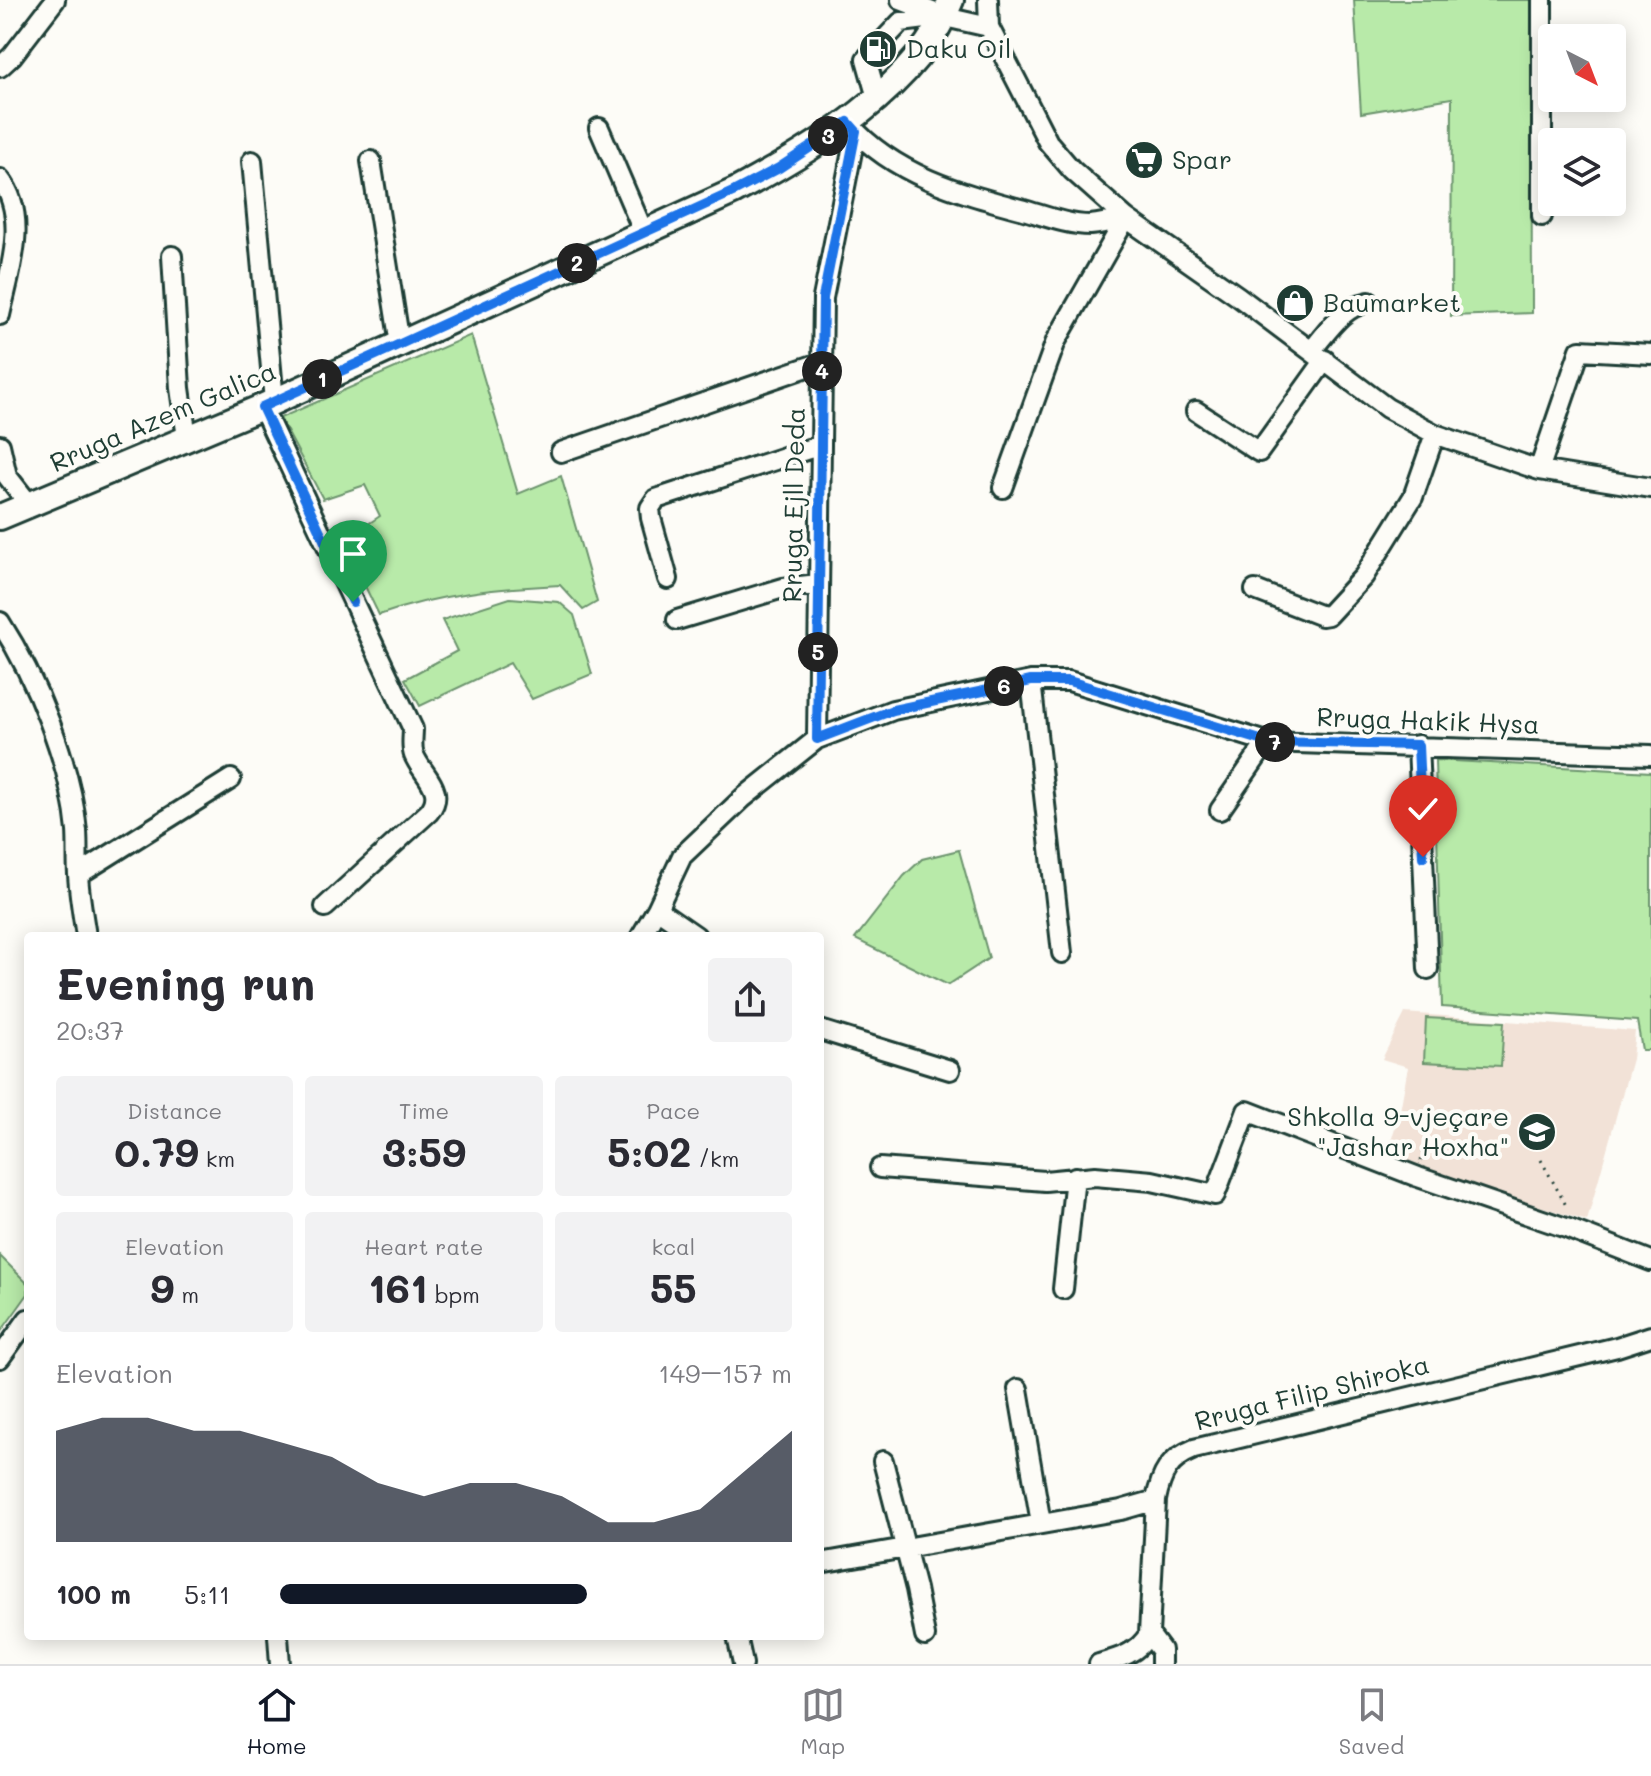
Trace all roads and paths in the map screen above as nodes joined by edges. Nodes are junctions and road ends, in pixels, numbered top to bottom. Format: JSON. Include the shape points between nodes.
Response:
{"nodes":[{"id":1,"x":55,"y":0,"type":"edge"},
{"id":2,"x":901,"y":0,"type":"edge"},
{"id":3,"x":988,"y":0,"type":"edge"},
{"id":4,"x":1542,"y":0,"type":"edge"},
{"id":5,"x":948,"y":8,"type":"edge"},
{"id":6,"x":989,"y":27,"type":"junction"},
{"id":7,"x":0,"y":67,"type":"edge"},
{"id":8,"x":877,"y":98,"type":"junction"},
{"id":9,"x":852,"y":126,"type":"junction"},
{"id":10,"x":599,"y":128,"type":"dead end"},
{"id":11,"x":1542,"y":128,"type":"edge"},
{"id":12,"x":252,"y":161,"type":"dead end"},
{"id":13,"x":371,"y":161,"type":"dead end"},
{"id":14,"x":0,"y":179,"type":"edge"},
{"id":15,"x":1126,"y":218,"type":"junction"},
{"id":16,"x":644,"y":233,"type":"junction"},
{"id":17,"x":172,"y":256,"type":"dead end"},
{"id":18,"x":1369,"y":302,"type":"dead end"},
{"id":19,"x":0,"y":315,"type":"edge"},
{"id":20,"x":400,"y":344,"type":"junction"},
{"id":21,"x":1651,"y":354,"type":"edge"},
{"id":22,"x":1319,"y":355,"type":"junction"},
{"id":23,"x":822,"y":362,"type":"junction"},
{"id":24,"x":268,"y":404,"type":"junction"},
{"id":25,"x":1196,"y":411,"type":"dead end"},
{"id":26,"x":1435,"y":434,"type":"junction"},
{"id":27,"x":187,"y":438,"type":"junction"},
{"id":28,"x":821,"y":445,"type":"junction"},
{"id":29,"x":0,"y":446,"type":"edge"},
{"id":30,"x":561,"y":452,"type":"dead end"},
{"id":31,"x":1539,"y":470,"type":"junction"},
{"id":32,"x":1003,"y":488,"type":"dead end"},
{"id":33,"x":1651,"y":488,"type":"edge"},
{"id":34,"x":35,"y":502,"type":"junction"},
{"id":35,"x":0,"y":517,"type":"edge"},
{"id":36,"x":668,"y":579,"type":"dead end"},
{"id":37,"x":818,"y":584,"type":"junction"},
{"id":38,"x":1255,"y":590,"type":"dead end"},
{"id":39,"x":677,"y":620,"type":"dead end"},
{"id":40,"x":0,"y":622,"type":"edge"},
{"id":41,"x":1031,"y":681,"type":"junction"},
{"id":42,"x":817,"y":739,"type":"junction"},
{"id":43,"x":1267,"y":742,"type":"junction"},
{"id":44,"x":1418,"y":745,"type":"junction"},
{"id":45,"x":1651,"y":755,"type":"edge"},
{"id":46,"x":231,"y":779,"type":"dead end"},
{"id":47,"x":1220,"y":810,"type":"dead end"},
{"id":48,"x":78,"y":875,"type":"junction"},
{"id":49,"x":325,"y":907,"type":"dead end"},
{"id":50,"x":657,"y":909,"type":"junction"},
{"id":51,"x":85,"y":932,"type":"edge"},
{"id":52,"x":643,"y":932,"type":"edge"},
{"id":53,"x":690,"y":932,"type":"edge"},
{"id":54,"x":1062,"y":953,"type":"dead end"},
{"id":55,"x":1428,"y":969,"type":"dead end"},
{"id":56,"x":824,"y":1031,"type":"edge"},
{"id":57,"x":950,"y":1070,"type":"dead end"},
{"id":58,"x":1541,"y":1160,"type":"dead end"},
{"id":59,"x":880,"y":1168,"type":"dead end"},
{"id":60,"x":1075,"y":1177,"type":"junction"},
{"id":61,"x":1572,"y":1217,"type":"dead end"},
{"id":62,"x":1651,"y":1261,"type":"edge"},
{"id":63,"x":1063,"y":1289,"type":"dead end"},
{"id":64,"x":24,"y":1325,"type":"edge"},
{"id":65,"x":1651,"y":1336,"type":"edge"},
{"id":66,"x":0,"y":1358,"type":"edge"},
{"id":67,"x":1018,"y":1389,"type":"dead end"},
{"id":68,"x":883,"y":1461,"type":"dead end"},
{"id":69,"x":1156,"y":1500,"type":"junction"},
{"id":70,"x":1041,"y":1523,"type":"junction"},
{"id":71,"x":906,"y":1547,"type":"junction"},
{"id":72,"x":824,"y":1562,"type":"edge"},
{"id":73,"x":1149,"y":1634,"type":"junction"},
{"id":74,"x":925,"y":1636,"type":"dead end"},
{"id":75,"x":278,"y":1640,"type":"edge"},
{"id":76,"x":738,"y":1640,"type":"edge"},
{"id":77,"x":280,"y":1664,"type":"edge"},
{"id":78,"x":743,"y":1664,"type":"edge"},
{"id":79,"x":1099,"y":1664,"type":"edge"},
{"id":80,"x":1161,"y":1664,"type":"edge"}],
"edges":[{"from":1,"to":7,"type":"street"},
{"from":2,"to":5,"type":"street"},
{"from":3,"to":6,"type":"street"},
{"from":4,"to":11,"type":"street"},
{"from":5,"to":6,"type":"street"},
{"from":5,"to":8,"type":"main road","name":"Rruga Azem Galica","via":[[925,45]]},
{"from":5,"to":8,"type":"street","via":[[901,22],[866,59]]},
{"from":6,"to":15,"type":"street","via":[[1048,142]]},
{"from":8,"to":9,"type":"main road","name":"Rruga Azem Galica"},
{"from":9,"to":15,"type":"street","via":[[895,162],[956,191],[1074,224]]},
{"from":9,"to":16,"type":"main road","name":"Rruga Azem Galica","via":[[735,191]]},
{"from":9,"to":23,"type":"street","name":"Rruga Ejll Deda","via":[[823,298]]},
{"from":10,"to":16,"type":"street"},
{"from":12,"to":24,"type":"street"},
{"from":13,"to":20,"type":"street"},
{"from":14,"to":19,"type":"street","via":[[14,209],[15,244]]},
{"from":15,"to":22,"type":"street"},
{"from":15,"to":32,"type":"street","via":[[1056,341]]},
{"from":16,"to":20,"type":"main road","name":"Rruga Azem Galica"},
{"from":17,"to":27,"type":"street"},
{"from":18,"to":22,"type":"street","via":[[1341,314]]},
{"from":20,"to":24,"type":"main road","name":"Rruga Azem Galica"},
{"from":21,"to":31,"type":"street","via":[[1580,350]]},
{"from":22,"to":25,"type":"street","via":[[1259,452]]},
{"from":22,"to":26,"type":"street","via":[[1387,408]]},
{"from":23,"to":28,"type":"street","name":"Rruga Ejll Deda"},
{"from":23,"to":30,"type":"street"},
{"from":24,"to":27,"type":"main road","name":"Rruga Azem Galica"},
{"from":24,"to":49,"type":"street","via":[[413,729],[414,756],[436,797],[429,812]]},
{"from":26,"to":31,"type":"street"},
{"from":26,"to":38,"type":"street","via":[[1413,497],[1364,576],[1328,615]]},
{"from":27,"to":34,"type":"main road","name":"Rruga Azem Galica"},
{"from":28,"to":36,"type":"street","via":[[656,499],[651,518]]},
{"from":28,"to":37,"type":"street","name":"Rruga Ejll Deda"},
{"from":29,"to":34,"type":"street"},
{"from":31,"to":33,"type":"street"},
{"from":34,"to":35,"type":"main road","name":"Rruga Azem Galica"},
{"from":37,"to":39,"type":"street","via":[[783,588]]},
{"from":37,"to":42,"type":"street","name":"Rruga Ejll Deda"},
{"from":40,"to":48,"type":"street","via":[[46,711],[77,829]]},
{"from":41,"to":42,"type":"street","name":"Rruga Hakik Hysa","via":[[893,710]]},
{"from":41,"to":43,"type":"street","name":"Rruga Hakik Hysa","via":[[1069,681]]},
{"from":41,"to":54,"type":"street"},
{"from":42,"to":50,"type":"street","name":"Rruga Hakik Hysa","via":[[682,856]]},
{"from":43,"to":44,"type":"street","name":"Rruga Hakik Hysa"},
{"from":43,"to":47,"type":"street"},
{"from":44,"to":45,"type":"street","name":"Rruga Hakik Hysa"},
{"from":44,"to":55,"type":"street"},
{"from":46,"to":48,"type":"street"},
{"from":48,"to":51,"type":"street"},
{"from":50,"to":52,"type":"street","name":"Rruga Hakik Hysa"},
{"from":50,"to":53,"type":"street"},
{"from":56,"to":57,"type":"street"},
{"from":58,"to":61,"type":"path"},
{"from":59,"to":60,"type":"street","via":[[1045,1181]]},
{"from":60,"to":62,"type":"street","via":[[1152,1181],[1215,1195],[1247,1111]]},
{"from":60,"to":63,"type":"street"},
{"from":64,"to":66,"type":"street"},
{"from":65,"to":69,"type":"street","name":"Rruga Filip Shiroka","via":[[1194,1449],[1169,1465]]},
{"from":67,"to":70,"type":"street"},
{"from":68,"to":71,"type":"street"},
{"from":69,"to":70,"type":"street"},
{"from":69,"to":73,"type":"street","name":"Rruga Filip Shiroka"},
{"from":70,"to":71,"type":"street"},
{"from":71,"to":72,"type":"street"},
{"from":71,"to":74,"type":"street"},
{"from":73,"to":79,"type":"street","via":[[1132,1652]]},
{"from":73,"to":80,"type":"street","via":[[1161,1650]]},
{"from":75,"to":77,"type":"street"},
{"from":76,"to":78,"type":"street"}]}
